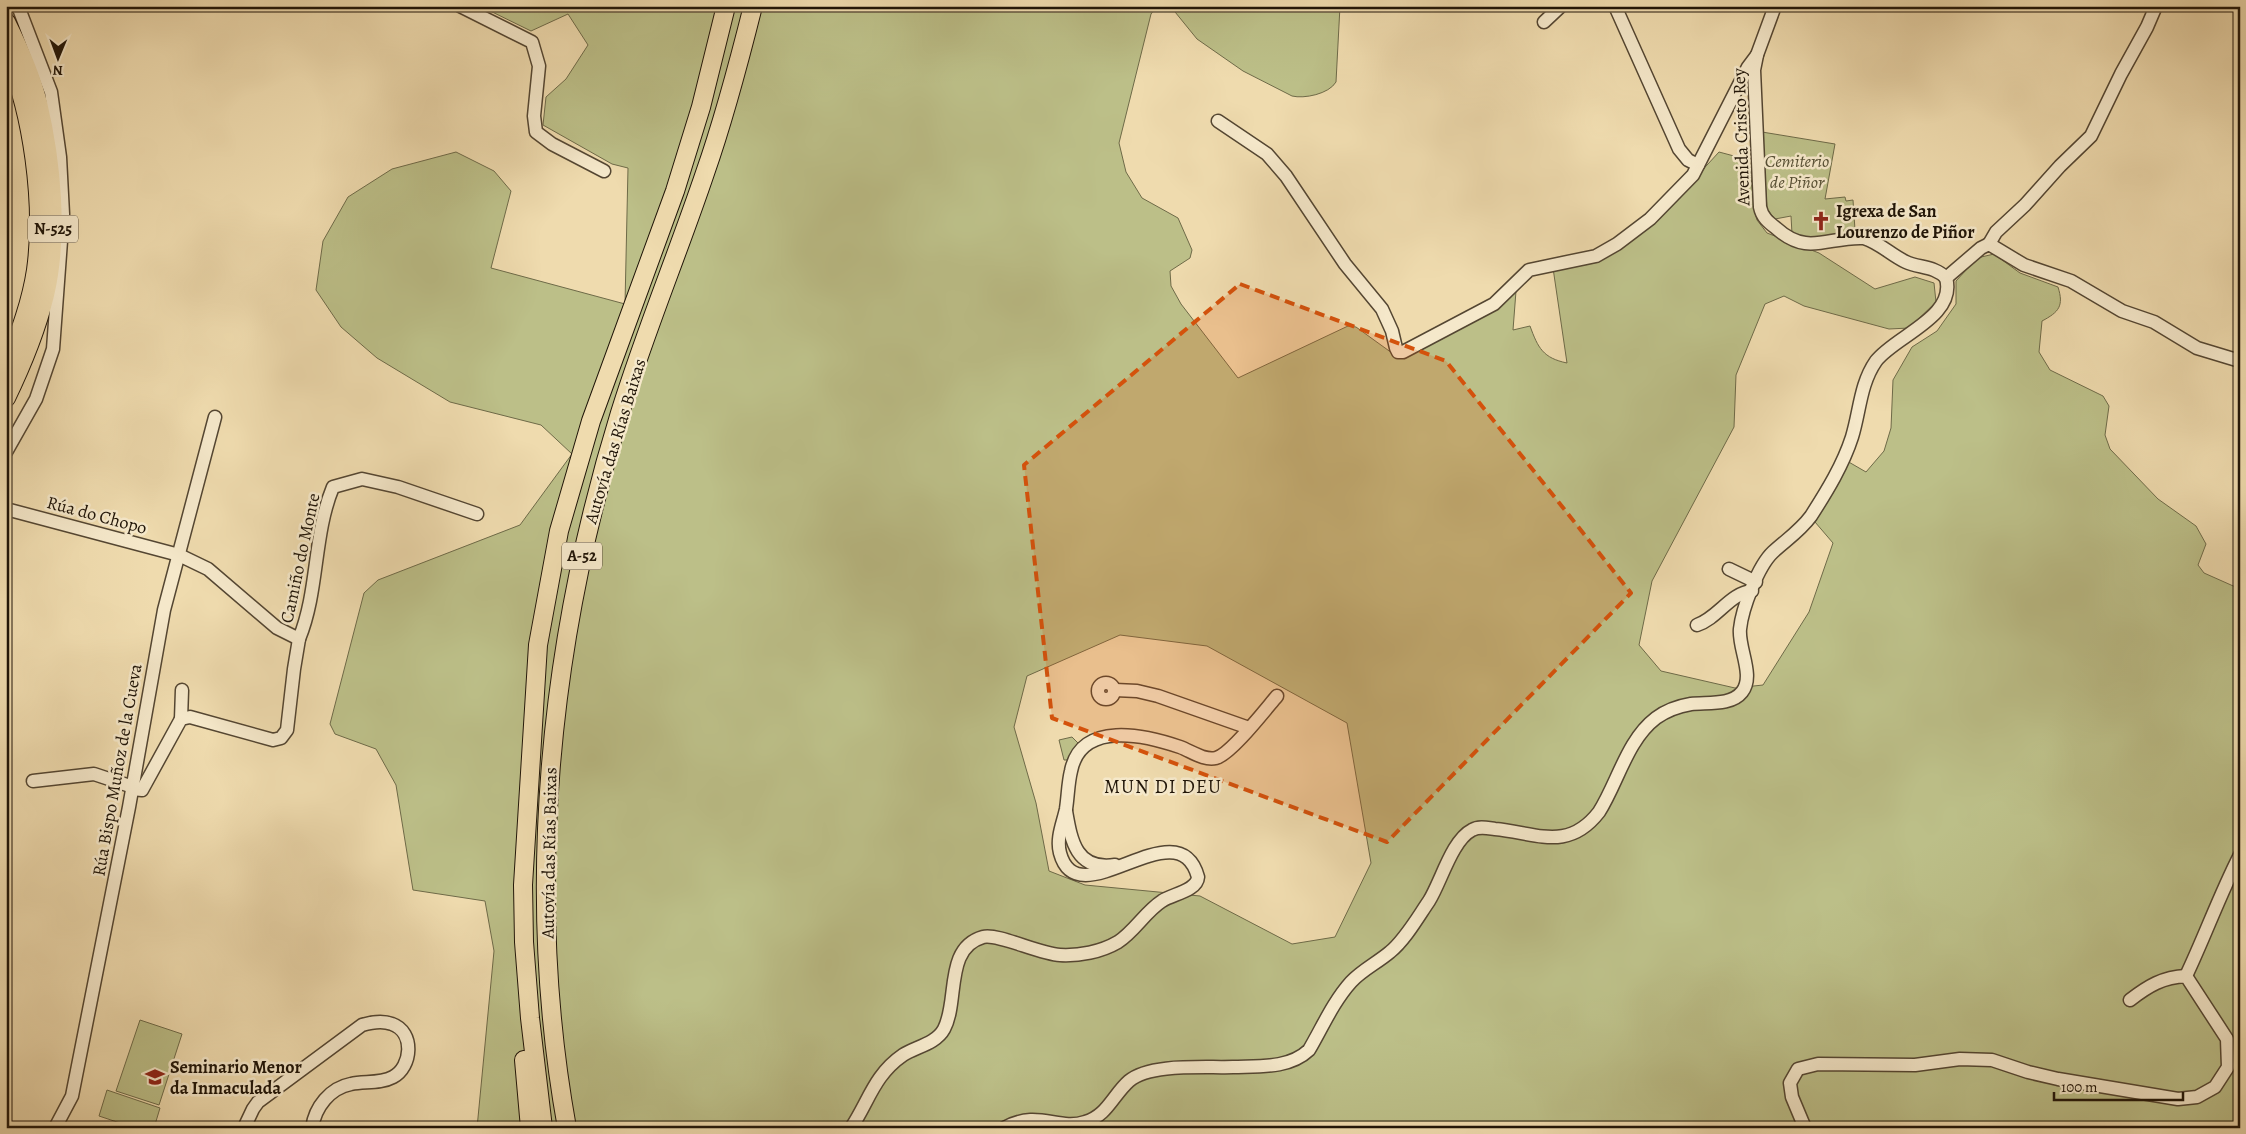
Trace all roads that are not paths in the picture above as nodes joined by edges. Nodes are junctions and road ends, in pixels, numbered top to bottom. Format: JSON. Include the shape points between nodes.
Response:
{"nodes":[{"id":1,"x":18,"y":6,"type":"edge"},
{"id":2,"x":460,"y":6,"type":"edge"},
{"id":3,"x":726,"y":6,"type":"edge"},
{"id":4,"x":753,"y":6,"type":"edge"},
{"id":5,"x":1561,"y":6,"type":"edge"},
{"id":6,"x":1615,"y":6,"type":"edge"},
{"id":7,"x":1775,"y":6,"type":"edge"},
{"id":8,"x":2156,"y":6,"type":"edge"},
{"id":9,"x":6,"y":22,"type":"edge"},
{"id":10,"x":1544,"y":22,"type":"dead end"},
{"id":11,"x":6,"y":52,"type":"edge"},
{"id":12,"x":1757,"y":55,"type":"junction"},
{"id":13,"x":1754,"y":85,"type":"junction"},
{"id":14,"x":1728,"y":105,"type":"junction"},
{"id":15,"x":1218,"y":121,"type":"dead end"},
{"id":16,"x":1698,"y":165,"type":"junction"},
{"id":17,"x":604,"y":171,"type":"dead end"},
{"id":18,"x":1989,"y":244,"type":"junction"},
{"id":19,"x":1946,"y":278,"type":"junction"},
{"id":20,"x":2240,"y":362,"type":"edge"},
{"id":21,"x":6,"y":369,"type":"edge"},
{"id":22,"x":6,"y":398,"type":"edge"},
{"id":23,"x":215,"y":417,"type":"dead end"},
{"id":24,"x":6,"y":452,"type":"edge"},
{"id":25,"x":6,"y":509,"type":"edge"},
{"id":26,"x":478,"y":514,"type":"dead end"},
{"id":27,"x":179,"y":555,"type":"junction"},
{"id":28,"x":1729,"y":569,"type":"dead end"},
{"id":29,"x":1754,"y":586,"type":"junction"},
{"id":30,"x":1697,"y":625,"type":"dead end"},
{"id":31,"x":300,"y":638,"type":"junction"},
{"id":32,"x":182,"y":690,"type":"dead end"},
{"id":33,"x":1114,"y":690,"type":"dead end"},
{"id":34,"x":1277,"y":696,"type":"dead end"},
{"id":35,"x":181,"y":719,"type":"junction"},
{"id":36,"x":1226,"y":720,"type":"junction"},
{"id":37,"x":1249,"y":728,"type":"junction"},
{"id":38,"x":1237,"y":741,"type":"junction"},
{"id":39,"x":33,"y":781,"type":"dead end"},
{"id":40,"x":132,"y":788,"type":"junction"},
{"id":41,"x":1066,"y":808,"type":"junction"},
{"id":42,"x":2240,"y":855,"type":"edge"},
{"id":43,"x":1082,"y":858,"type":"junction"},
{"id":44,"x":1132,"y":861,"type":"junction"},
{"id":45,"x":1072,"y":870,"type":"junction"},
{"id":46,"x":523,"y":885,"type":"junction"},
{"id":47,"x":2186,"y":976,"type":"junction"},
{"id":48,"x":2130,"y":1000,"type":"dead end"},
{"id":49,"x":55,"y":1128,"type":"edge"},
{"id":50,"x":244,"y":1128,"type":"edge"},
{"id":51,"x":312,"y":1128,"type":"edge"},
{"id":52,"x":530,"y":1128,"type":"edge"},
{"id":53,"x":543,"y":1128,"type":"edge"},
{"id":54,"x":567,"y":1128,"type":"edge"},
{"id":55,"x":850,"y":1128,"type":"edge"},
{"id":56,"x":1004,"y":1128,"type":"edge"},
{"id":57,"x":1805,"y":1128,"type":"edge"}],
"edges":[{"from":1,"to":24,"type":"street","via":[[51,92],[60,157],[63,214],[53,349],[36,399]]},
{"from":2,"to":17,"type":"street","via":[[532,42],[538,66],[536,132]]},
{"from":3,"to":46,"type":"highway","name":"Autovía das Rías Baixas","number":"A-52","via":[[675,191],[591,421],[559,531],[538,645]]},
{"from":4,"to":54,"type":"highway","name":"Autovía das Rías Baixas","number":"A-52","via":[[706,170],[621,410],[578,572],[560,683],[546,811],[546,928],[559,1083]]},
{"from":5,"to":10,"type":"street"},
{"from":6,"to":16,"type":"street","via":[[1679,149],[1688,160]]},
{"from":7,"to":12,"type":"street","name":"Avenida Cristo Rey"},
{"from":8,"to":18,"type":"street","via":[[2091,136],[1996,232]]},
{"from":9,"to":22,"type":"highway","number":"N-525","via":[[22,55],[38,103],[48,164],[53,228],[45,294],[27,352]]},
{"from":11,"to":21,"type":"highway","number":"N-525","via":[[16,72],[29,125],[39,196],[36,270],[23,323]]},
{"from":12,"to":13,"type":"street","name":"Avenida Cristo Rey"},
{"from":12,"to":14,"type":"street"},
{"from":13,"to":14,"type":"street","via":[[1745,87]]},
{"from":13,"to":19,"type":"street","name":"Avenida Cristo Rey","via":[[1760,207],[1767,221],[1801,244],[1857,238],[1871,240],[1904,261],[1935,270]]},
{"from":14,"to":16,"type":"street"},
{"from":15,"to":16,"type":"street","via":[[1267,154],[1286,176],[1345,264],[1382,309],[1398,352],[1494,304],[1529,270],[1587,259],[1617,244],[1650,219],[1686,184]]},
{"from":18,"to":19,"type":"street"},
{"from":18,"to":20,"type":"street","via":[[2024,265],[2071,281],[2122,311],[2162,326],[2197,348]]},
{"from":19,"to":29,"type":"street","via":[[1947,290],[1937,310],[1926,323],[1891,345],[1875,362],[1862,390],[1851,438],[1823,497],[1805,525],[1769,556]]},
{"from":23,"to":27,"type":"street","name":"Rúa Bispo Muñoz de la Cueva"},
{"from":25,"to":27,"type":"street","name":"Rúa do Chopo"},
{"from":26,"to":31,"type":"street","name":"Camiño do Monte","via":[[398,487],[362,480],[333,487],[324,508],[307,620]]},
{"from":27,"to":31,"type":"street","name":"Camiño do Monte","via":[[208,569],[277,628]]},
{"from":27,"to":40,"type":"street","name":"Rúa Bispo Muñoz de la Cueva","via":[[164,610]]},
{"from":28,"to":29,"type":"street"},
{"from":29,"to":30,"type":"street"},
{"from":29,"to":56,"type":"street","via":[[1740,631],[1746,674],[1743,691],[1728,701],[1675,708],[1650,723],[1637,739],[1599,812],[1578,832],[1548,837],[1484,828],[1470,831],[1456,848],[1429,900],[1396,946],[1350,983],[1304,1055],[1276,1065],[1170,1069],[1142,1074],[1126,1084],[1101,1114],[1087,1122],[1029,1119]]},
{"from":31,"to":35,"type":"street","via":[[287,730],[281,738],[273,740],[190,717]]},
{"from":32,"to":35,"type":"street"},
{"from":33,"to":36,"type":"street","via":[[1158,696]]},
{"from":34,"to":37,"type":"street"},
{"from":35,"to":40,"type":"street","via":[[142,790]]},
{"from":36,"to":37,"type":"street"},
{"from":36,"to":38,"type":"street"},
{"from":37,"to":38,"type":"street"},
{"from":38,"to":41,"type":"street","via":[[1221,756],[1208,759],[1178,746],[1147,738],[1108,736],[1096,739],[1084,746],[1073,762]]},
{"from":39,"to":40,"type":"street","via":[[94,774]]},
{"from":40,"to":49,"type":"street","name":"Rúa Bispo Muñoz de la Cueva","via":[[72,1096]]},
{"from":41,"to":43,"type":"street","via":[[1073,845]]},
{"from":41,"to":45,"type":"street","via":[[1060,830],[1060,852]]},
{"from":42,"to":47,"type":"street"},
{"from":43,"to":44,"type":"street","via":[[1102,866]]},
{"from":43,"to":45,"type":"street","via":[[1079,867]]},
{"from":44,"to":45,"type":"street","via":[[1095,875],[1083,875]]},
{"from":44,"to":55,"type":"street","via":[[1156,853],[1174,853],[1190,862],[1198,880],[1190,888],[1161,901],[1118,941],[1087,953],[1052,954],[987,936],[970,944],[960,957],[944,1029],[934,1039],[906,1053],[887,1068]]},
{"from":46,"to":52,"type":"highway","via":[[518,940],[525,1092]]},
{"from":46,"to":53,"type":"highway","name":"Autovía das Rías Baixas","number":"A-52","via":[[530,1018]]},
{"from":47,"to":48,"type":"street","via":[[2172,976],[2152,984]]},
{"from":47,"to":57,"type":"street","via":[[2227,1039],[2228,1067],[2215,1087],[2197,1097],[2178,1099],[2058,1079],[1992,1060],[1960,1058],[1915,1066],[1818,1064],[1798,1069],[1790,1083],[1792,1097]]},
{"from":50,"to":51,"type":"street","via":[[258,1102],[362,1025],[383,1022],[400,1029],[408,1044],[408,1054],[400,1072],[382,1081],[350,1084],[337,1089],[322,1102]]}]}
